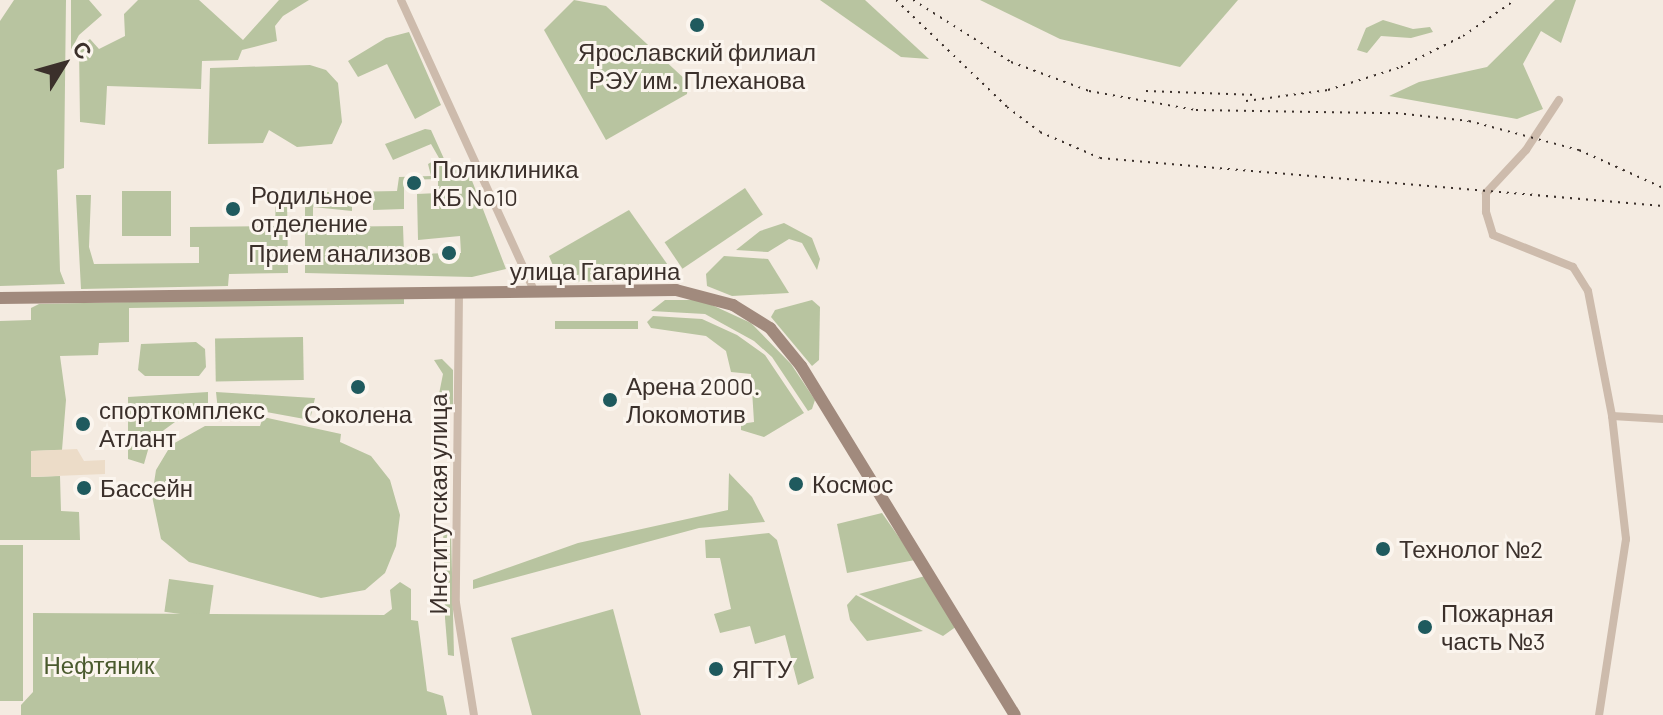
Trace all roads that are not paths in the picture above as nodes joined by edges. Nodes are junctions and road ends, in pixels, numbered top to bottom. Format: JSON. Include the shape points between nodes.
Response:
{"nodes":[{"id":1,"x":401,"y":0,"type":"edge"},
{"id":2,"x":1559,"y":100,"type":"dead end"},
{"id":3,"x":459,"y":292,"type":"junction"},
{"id":4,"x":535,"y":293,"type":"junction"},
{"id":5,"x":0,"y":298,"type":"edge"},
{"id":6,"x":1612,"y":416,"type":"junction"},
{"id":7,"x":1663,"y":419,"type":"edge"},
{"id":8,"x":474,"y":715,"type":"edge"},
{"id":9,"x":1015,"y":715,"type":"edge"},
{"id":10,"x":1599,"y":715,"type":"edge"}],
"edges":[{"from":1,"to":4,"type":"street"},
{"from":2,"to":6,"type":"street","via":[[1526,150],[1486,193],[1493,235],[1573,267],[1588,291]]},
{"from":3,"to":4,"type":"main road","name":"улица Гагарина"},
{"from":3,"to":5,"type":"main road","name":"улица Гагарина"},
{"from":3,"to":8,"type":"street","name":"Институтская улица","via":[[456,603]]},
{"from":4,"to":9,"type":"main road","name":"улица Гагарина","via":[[705,295],[770,328],[801,366]]},
{"from":6,"to":7,"type":"street"},
{"from":6,"to":10,"type":"street","via":[[1626,539]]}]}
